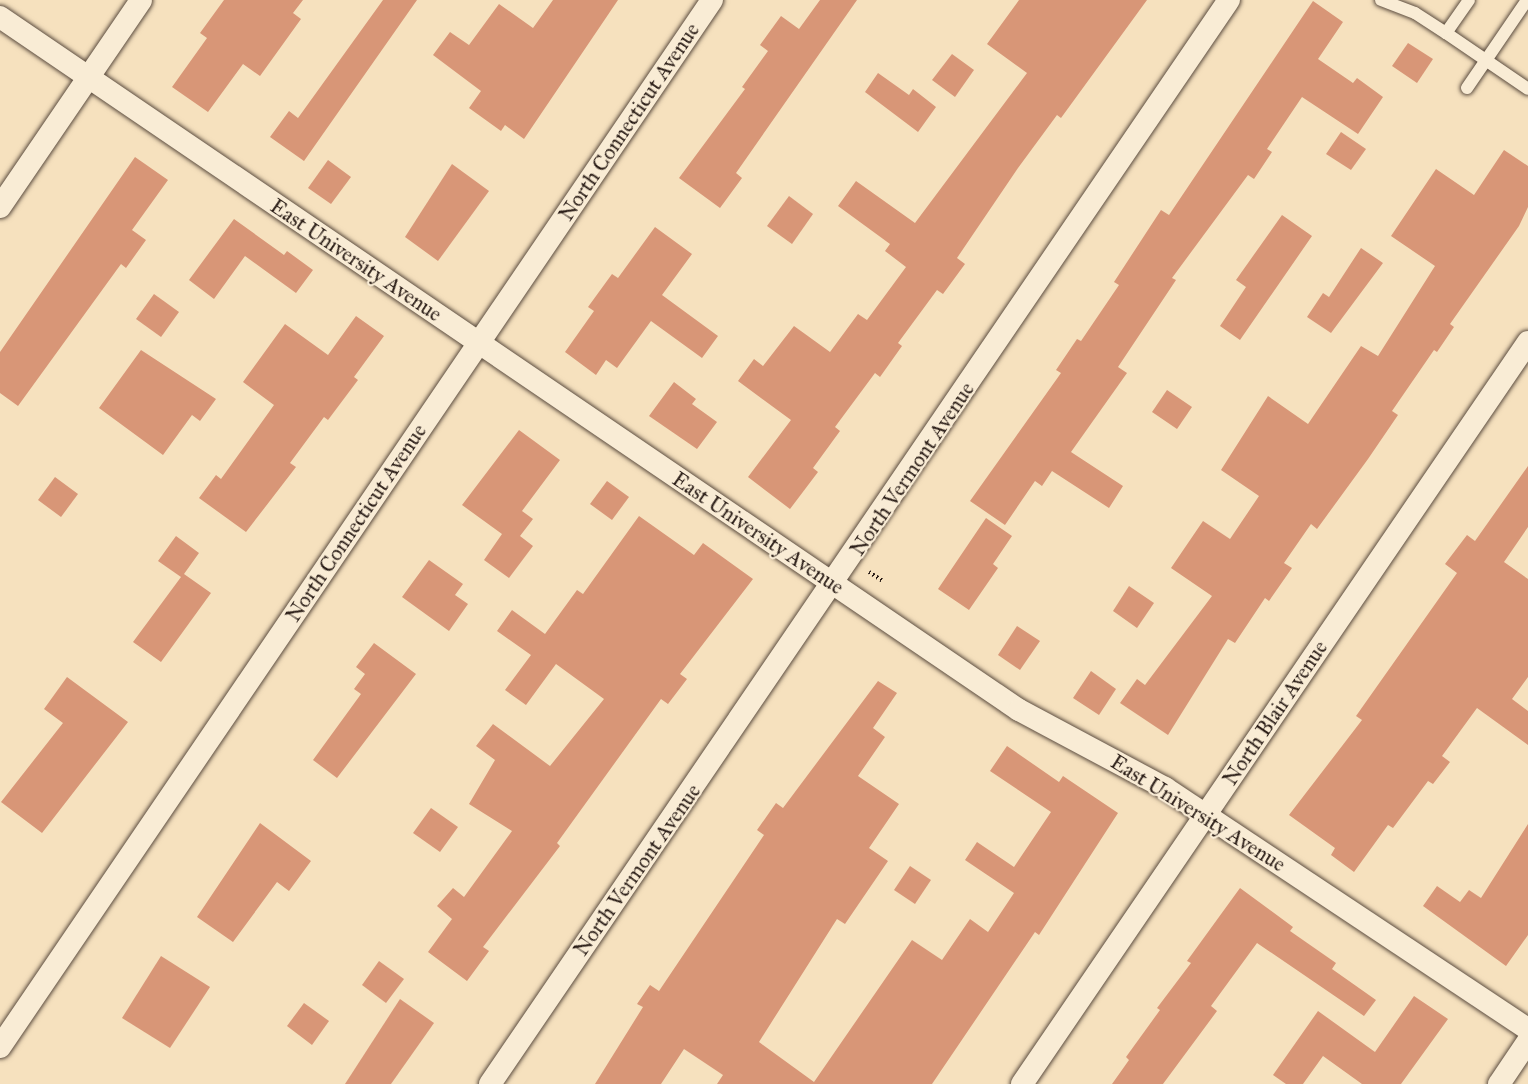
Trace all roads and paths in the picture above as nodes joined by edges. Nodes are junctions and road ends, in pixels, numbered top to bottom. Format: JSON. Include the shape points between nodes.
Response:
{"nodes":[{"id":1,"x":141,"y":0,"type":"edge"},
{"id":2,"x":712,"y":0,"type":"edge"},
{"id":3,"x":1230,"y":0,"type":"edge"},
{"id":4,"x":1381,"y":0,"type":"edge"},
{"id":5,"x":1469,"y":0,"type":"edge"},
{"id":6,"x":1527,"y":0,"type":"edge"},
{"id":7,"x":0,"y":17,"type":"edge"},
{"id":8,"x":1446,"y":33,"type":"junction"},
{"id":9,"x":1486,"y":60,"type":"junction"},
{"id":10,"x":88,"y":78,"type":"junction"},
{"id":11,"x":1467,"y":88,"type":"dead end"},
{"id":12,"x":1528,"y":89,"type":"edge"},
{"id":13,"x":0,"y":207,"type":"edge"},
{"id":14,"x":1528,"y":342,"type":"edge"},
{"id":15,"x":478,"y":344,"type":"junction"},
{"id":16,"x":866,"y":570,"type":"dead end"},
{"id":17,"x":883,"y":581,"type":"dead end"},
{"id":18,"x":834,"y":585,"type":"junction"},
{"id":19,"x":1206,"y":815,"type":"junction"},
{"id":20,"x":1528,"y":1029,"type":"edge"},
{"id":21,"x":1528,"y":1041,"type":"edge"},
{"id":22,"x":0,"y":1047,"type":"edge"},
{"id":23,"x":490,"y":1084,"type":"edge"},
{"id":24,"x":1022,"y":1084,"type":"edge"},
{"id":25,"x":1499,"y":1084,"type":"edge"}],
"edges":[{"from":1,"to":10,"type":"street"},
{"from":2,"to":15,"type":"street","name":"North Connecticut Avenue"},
{"from":3,"to":18,"type":"street","name":"North Vermont Avenue"},
{"from":4,"to":8,"type":"lane","via":[[1414,13]]},
{"from":5,"to":8,"type":"lane"},
{"from":6,"to":9,"type":"lane"},
{"from":7,"to":10,"type":"street","name":"East University Avenue"},
{"from":8,"to":9,"type":"lane"},
{"from":9,"to":11,"type":"lane"},
{"from":9,"to":12,"type":"lane"},
{"from":10,"to":13,"type":"street"},
{"from":10,"to":15,"type":"street","name":"East University Avenue"},
{"from":14,"to":19,"type":"street","name":"North Blair Avenue"},
{"from":15,"to":18,"type":"street","name":"East University Avenue"},
{"from":15,"to":22,"type":"street","name":"North Connecticut Avenue"},
{"from":16,"to":17,"type":"path"},
{"from":18,"to":19,"type":"street","name":"East University Avenue","via":[[1019,710],[1133,769]]},
{"from":18,"to":23,"type":"street","name":"North Vermont Avenue"},
{"from":19,"to":20,"type":"street","name":"East University Avenue"},
{"from":19,"to":24,"type":"street","name":"North Blair Avenue"},
{"from":21,"to":25,"type":"street"}]}
